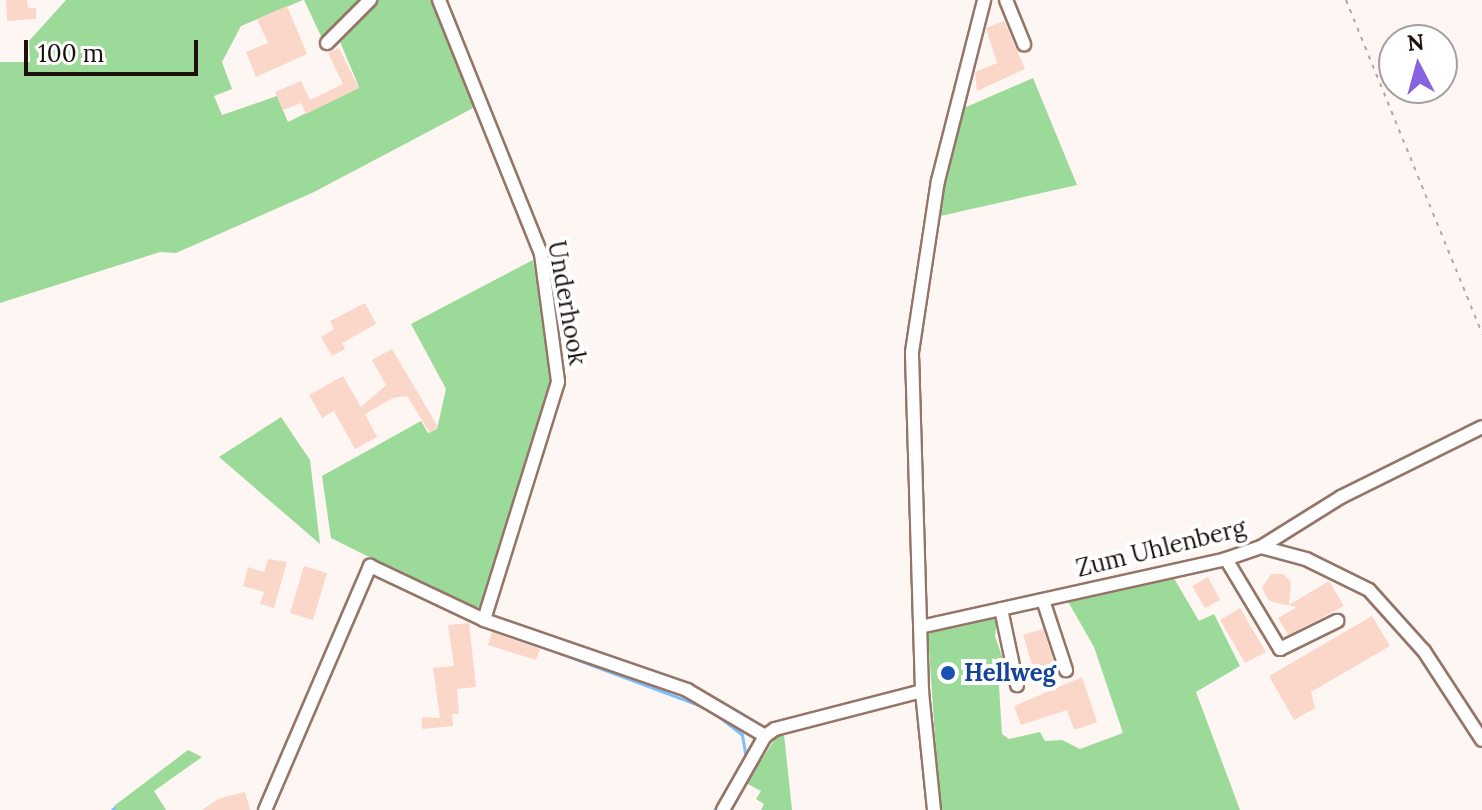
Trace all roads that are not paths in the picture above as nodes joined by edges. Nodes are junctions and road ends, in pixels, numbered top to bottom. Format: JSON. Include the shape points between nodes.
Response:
{"nodes":[{"id":1,"x":370,"y":0,"type":"edge"},
{"id":2,"x":439,"y":0,"type":"edge"},
{"id":3,"x":984,"y":0,"type":"edge"},
{"id":4,"x":1006,"y":0,"type":"edge"},
{"id":5,"x":327,"y":43,"type":"dead end"},
{"id":6,"x":1024,"y":44,"type":"dead end"},
{"id":7,"x":1482,"y":427,"type":"edge"},
{"id":8,"x":1261,"y":547,"type":"junction"},
{"id":9,"x":1226,"y":559,"type":"junction"},
{"id":10,"x":1043,"y":600,"type":"junction"},
{"id":11,"x":1001,"y":609,"type":"junction"},
{"id":12,"x":484,"y":620,"type":"junction"},
{"id":13,"x":1337,"y":621,"type":"dead end"},
{"id":14,"x":920,"y":627,"type":"junction"},
{"id":15,"x":1066,"y":670,"type":"dead end"},
{"id":16,"x":1017,"y":685,"type":"dead end"},
{"id":17,"x":922,"y":691,"type":"junction"},
{"id":18,"x":765,"y":736,"type":"junction"},
{"id":19,"x":1482,"y":740,"type":"edge"},
{"id":20,"x":265,"y":810,"type":"edge"},
{"id":21,"x":723,"y":810,"type":"edge"},
{"id":22,"x":934,"y":810,"type":"edge"}],
"edges":[{"from":1,"to":5,"type":"street"},
{"from":2,"to":12,"type":"street","name":"Underhook","via":[[541,254],[558,382]]},
{"from":3,"to":14,"type":"street","via":[[938,181],[912,352]]},
{"from":4,"to":6,"type":"street"},
{"from":7,"to":8,"type":"street","name":"Zum Uhlenberg","via":[[1341,497]]},
{"from":8,"to":9,"type":"street","name":"Zum Uhlenberg"},
{"from":8,"to":19,"type":"street","via":[[1306,559],[1369,590],[1424,651]]},
{"from":9,"to":10,"type":"street","name":"Zum Uhlenberg"},
{"from":9,"to":13,"type":"street","via":[[1280,649]]},
{"from":10,"to":11,"type":"street","name":"Zum Uhlenberg"},
{"from":10,"to":15,"type":"street"},
{"from":11,"to":14,"type":"street","name":"Zum Uhlenberg"},
{"from":11,"to":16,"type":"street"},
{"from":12,"to":18,"type":"street","via":[[687,690]]},
{"from":12,"to":20,"type":"street","via":[[370,566]]},
{"from":14,"to":17,"type":"street"},
{"from":17,"to":18,"type":"street"},
{"from":17,"to":22,"type":"street"},
{"from":18,"to":21,"type":"street"}]}
